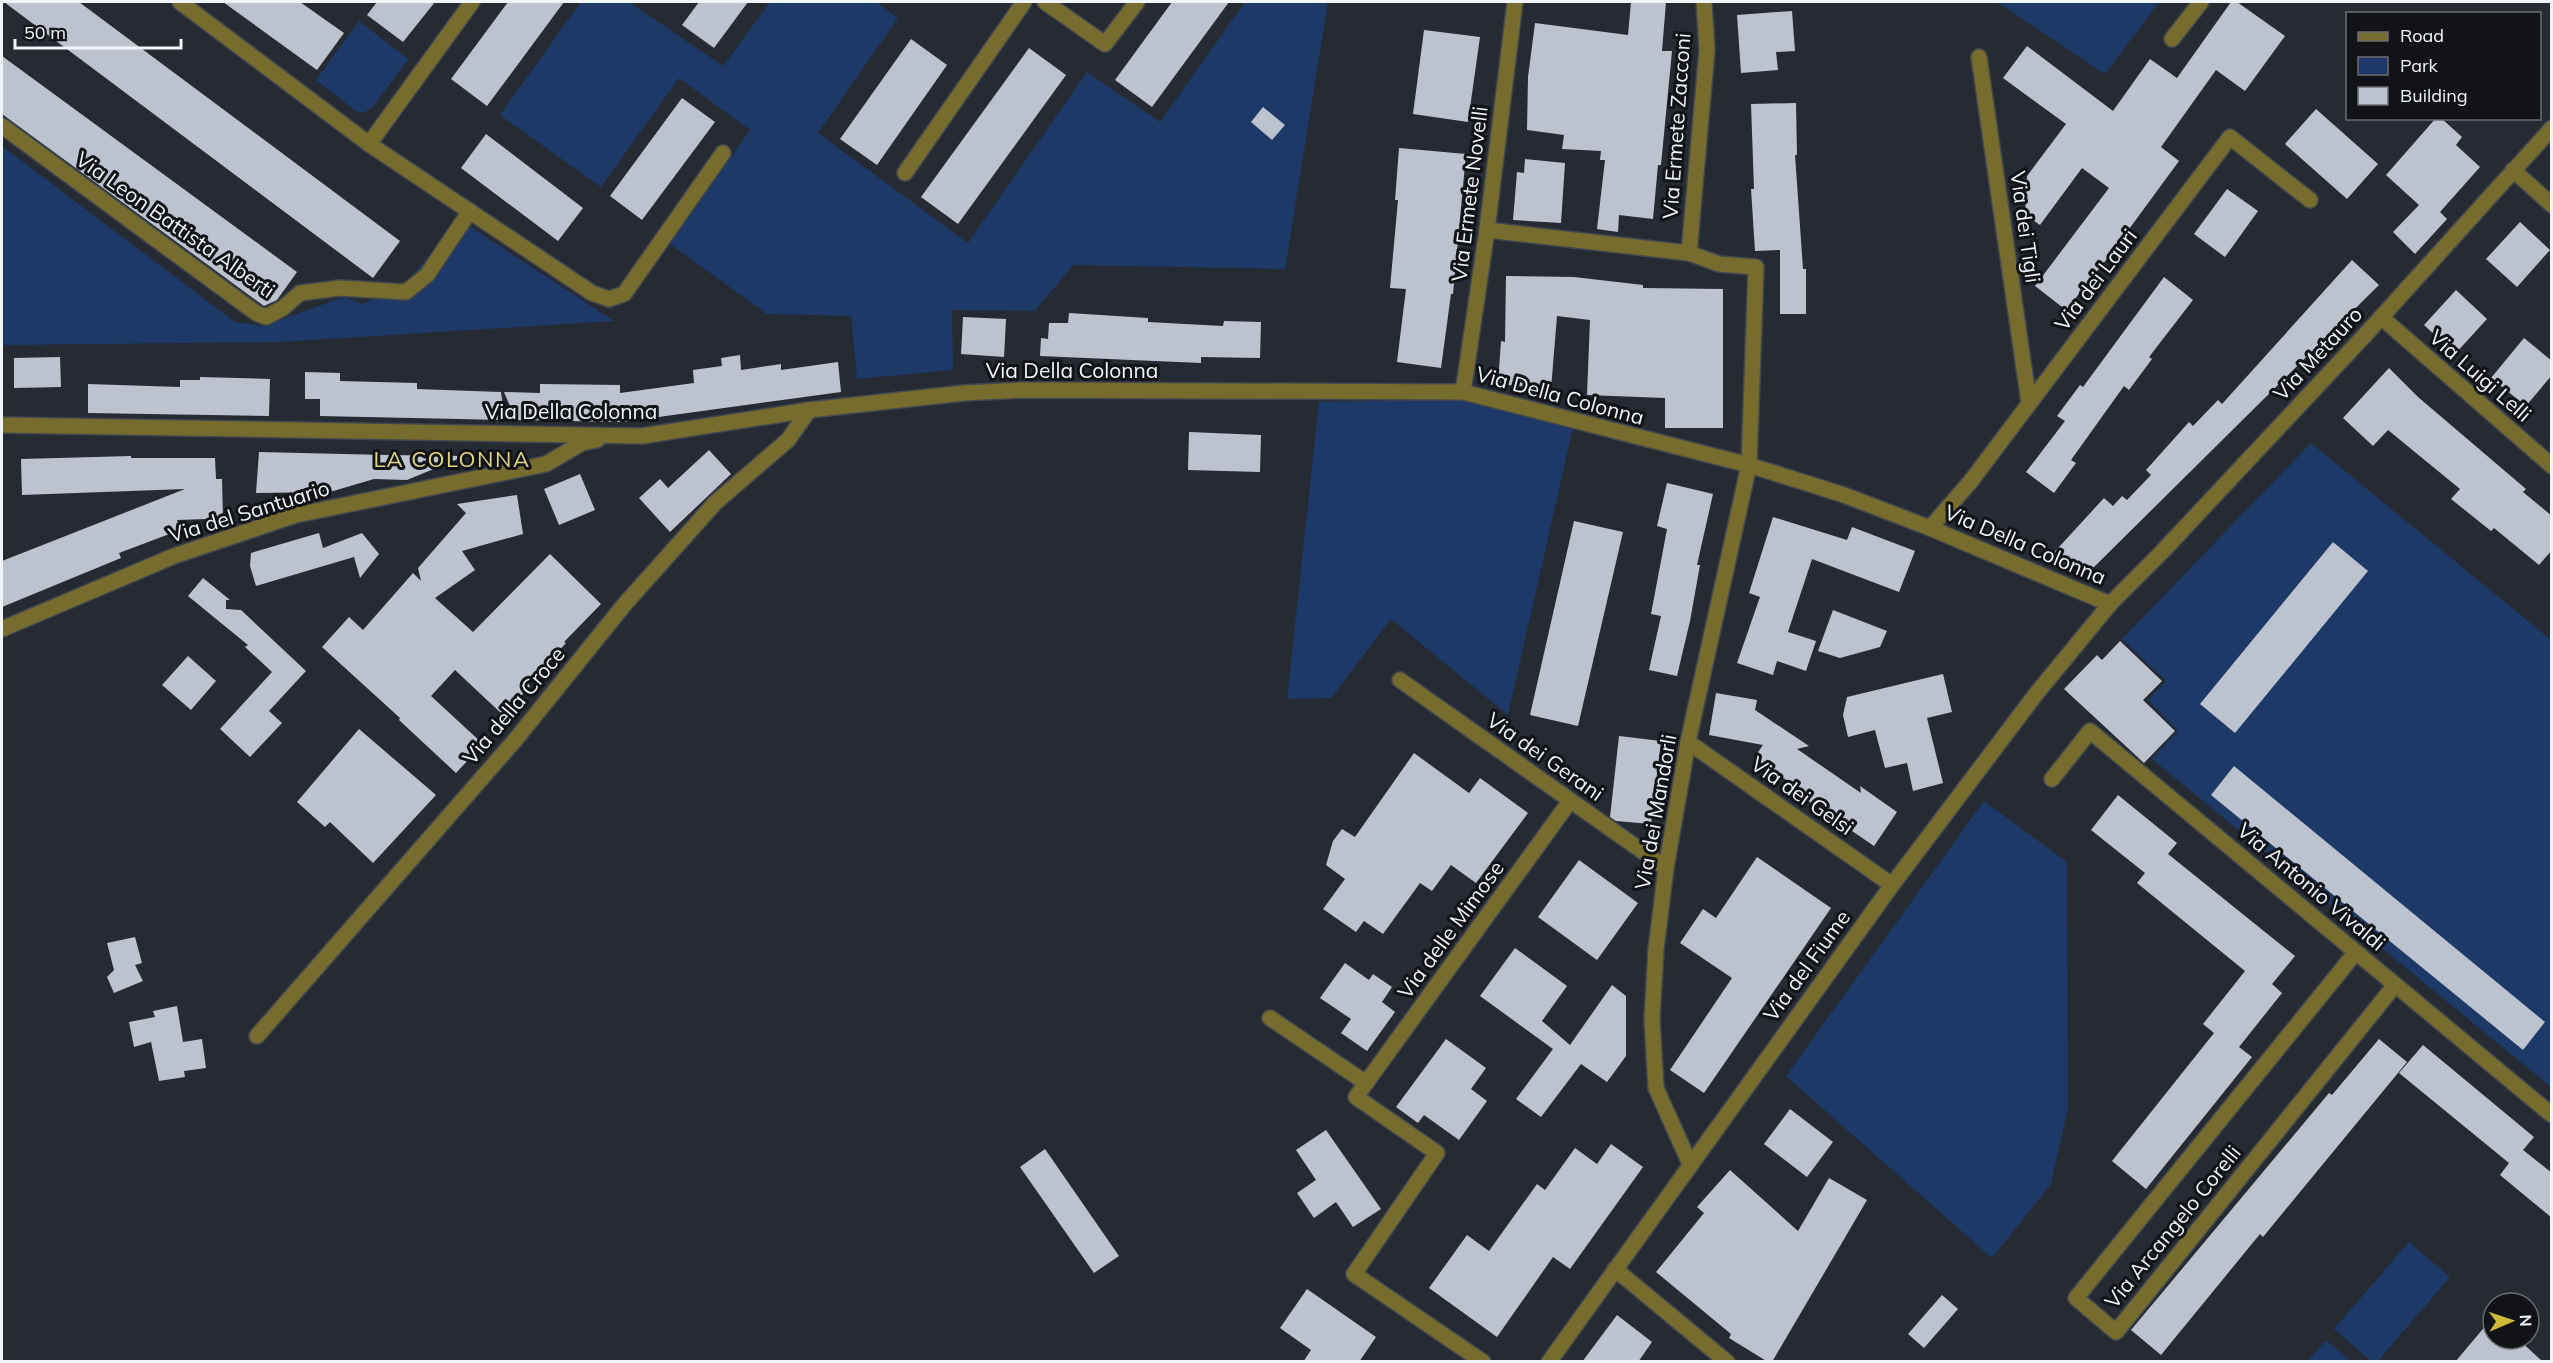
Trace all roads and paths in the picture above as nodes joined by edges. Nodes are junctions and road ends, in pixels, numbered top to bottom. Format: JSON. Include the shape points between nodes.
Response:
{"nodes":[{"id":1,"x":180,"y":2,"type":"edge"},
{"id":2,"x":472,"y":2,"type":"edge"},
{"id":3,"x":1024,"y":2,"type":"edge"},
{"id":4,"x":1045,"y":2,"type":"edge"},
{"id":5,"x":1137,"y":2,"type":"edge"},
{"id":6,"x":1515,"y":2,"type":"edge"},
{"id":7,"x":1704,"y":2,"type":"edge"},
{"id":8,"x":2200,"y":2,"type":"edge"},
{"id":9,"x":2172,"y":39,"type":"dead end"},
{"id":10,"x":1979,"y":57,"type":"dead end"},
{"id":11,"x":2,"y":126,"type":"edge"},
{"id":12,"x":2552,"y":128,"type":"edge"},
{"id":13,"x":369,"y":144,"type":"junction"},
{"id":14,"x":723,"y":153,"type":"dead end"},
{"id":15,"x":2513,"y":170,"type":"junction"},
{"id":16,"x":904,"y":173,"type":"dead end"},
{"id":17,"x":2310,"y":200,"type":"dead end"},
{"id":18,"x":2552,"y":205,"type":"edge"},
{"id":19,"x":470,"y":211,"type":"junction"},
{"id":20,"x":1487,"y":230,"type":"junction"},
{"id":21,"x":1689,"y":253,"type":"junction"},
{"id":22,"x":2381,"y":317,"type":"junction"},
{"id":23,"x":1463,"y":392,"type":"junction"},
{"id":24,"x":2029,"y":403,"type":"junction"},
{"id":25,"x":809,"y":410,"type":"junction"},
{"id":26,"x":2,"y":425,"type":"edge"},
{"id":27,"x":620,"y":435,"type":"junction"},
{"id":28,"x":1749,"y":465,"type":"junction"},
{"id":29,"x":2552,"y":466,"type":"edge"},
{"id":30,"x":1930,"y":528,"type":"junction"},
{"id":31,"x":2110,"y":604,"type":"junction"},
{"id":32,"x":2,"y":628,"type":"edge"},
{"id":33,"x":1400,"y":680,"type":"dead end"},
{"id":34,"x":1688,"y":742,"type":"junction"},
{"id":35,"x":2052,"y":779,"type":"dead end"},
{"id":36,"x":1570,"y":801,"type":"junction"},
{"id":37,"x":1666,"y":868,"type":"junction"},
{"id":38,"x":1892,"y":885,"type":"junction"},
{"id":39,"x":2356,"y":952,"type":"junction"},
{"id":40,"x":2395,"y":985,"type":"junction"},
{"id":41,"x":1270,"y":1018,"type":"dead end"},
{"id":42,"x":257,"y":1036,"type":"dead end"},
{"id":43,"x":1366,"y":1083,"type":"junction"},
{"id":44,"x":2552,"y":1115,"type":"edge"},
{"id":45,"x":1690,"y":1164,"type":"junction"},
{"id":46,"x":1615,"y":1269,"type":"junction"},
{"id":47,"x":1483,"y":1362,"type":"edge"},
{"id":48,"x":1549,"y":1362,"type":"edge"},
{"id":49,"x":1727,"y":1362,"type":"edge"}],
"edges":[{"from":1,"to":13,"type":"street"},
{"from":2,"to":13,"type":"street"},
{"from":3,"to":16,"type":"street"},
{"from":4,"to":5,"type":"street","via":[[1105,44]]},
{"from":6,"to":20,"type":"street","name":"Via Ermete Novelli"},
{"from":7,"to":21,"type":"street","name":"Via Ermete Zacconi","via":[[1707,50]]},
{"from":8,"to":9,"type":"street"},
{"from":10,"to":24,"type":"street","name":"Via dei Tigli"},
{"from":11,"to":19,"type":"street","name":"Via Leon Battista Alberti","via":[[266,317],[300,293],[340,288],[406,292],[427,275]]},
{"from":12,"to":15,"type":"street","name":"Via Metauro"},
{"from":13,"to":19,"type":"street"},
{"from":14,"to":19,"type":"street","via":[[624,294],[609,299],[592,293]]},
{"from":15,"to":18,"type":"street"},
{"from":15,"to":22,"type":"street","name":"Via Metauro"},
{"from":17,"to":24,"type":"street","name":"Via dei Lauri","via":[[2230,136]]},
{"from":20,"to":21,"type":"street"},
{"from":20,"to":23,"type":"street","name":"Via Ermete Novelli"},
{"from":21,"to":28,"type":"street","name":"Via dei Mandorli","via":[[1719,264],[1755,267]]},
{"from":22,"to":29,"type":"street","name":"Via Luigi Lelli"},
{"from":22,"to":31,"type":"street","name":"Via Metauro"},
{"from":23,"to":25,"type":"street","name":"Via Della Colonna","via":[[1022,390]]},
{"from":23,"to":28,"type":"street","name":"Via Della Colonna"},
{"from":24,"to":30,"type":"street","name":"Via dei Lauri"},
{"from":25,"to":27,"type":"street","name":"Via Della Colonna","via":[[642,436]]},
{"from":25,"to":42,"type":"street","name":"Via della Croce","via":[[788,440],[715,503],[624,605],[516,740]]},
{"from":26,"to":27,"type":"street","name":"Via Della Colonna"},
{"from":27,"to":32,"type":"street","name":"Via del Santuario","via":[[582,443],[546,464],[296,515],[174,556]]},
{"from":28,"to":30,"type":"street","name":"Via Della Colonna"},
{"from":28,"to":34,"type":"street","name":"Via dei Mandorli"},
{"from":30,"to":31,"type":"street","name":"Via Della Colonna"},
{"from":31,"to":38,"type":"street","name":"Via del Fiume","via":[[2036,694]]},
{"from":33,"to":36,"type":"street","name":"Via dei Gerani"},
{"from":34,"to":37,"type":"street","name":"Via dei Mandorli"},
{"from":34,"to":38,"type":"street","name":"Via dei Gelsi"},
{"from":35,"to":39,"type":"street","name":"Via Antonio Vivaldi","via":[[2090,731]]},
{"from":36,"to":37,"type":"street","name":"Via dei Gerani"},
{"from":36,"to":43,"type":"street","name":"Via delle Mimose"},
{"from":37,"to":45,"type":"street","name":"Via dei Mandorli","via":[[1652,1019],[1656,1088]]},
{"from":38,"to":45,"type":"street","name":"Via del Fiume"},
{"from":39,"to":40,"type":"street","name":"Via Antonio Vivaldi"},
{"from":39,"to":40,"type":"street","name":"Via Arcangelo Corelli","via":[[2076,1298],[2116,1332]]},
{"from":40,"to":44,"type":"street","name":"Via Antonio Vivaldi"},
{"from":41,"to":43,"type":"street"},
{"from":43,"to":47,"type":"street","via":[[1356,1097],[1437,1153],[1354,1274]]},
{"from":45,"to":46,"type":"street","name":"Via del Fiume"},
{"from":46,"to":48,"type":"street","name":"Via del Fiume"},
{"from":46,"to":49,"type":"street"}]}
